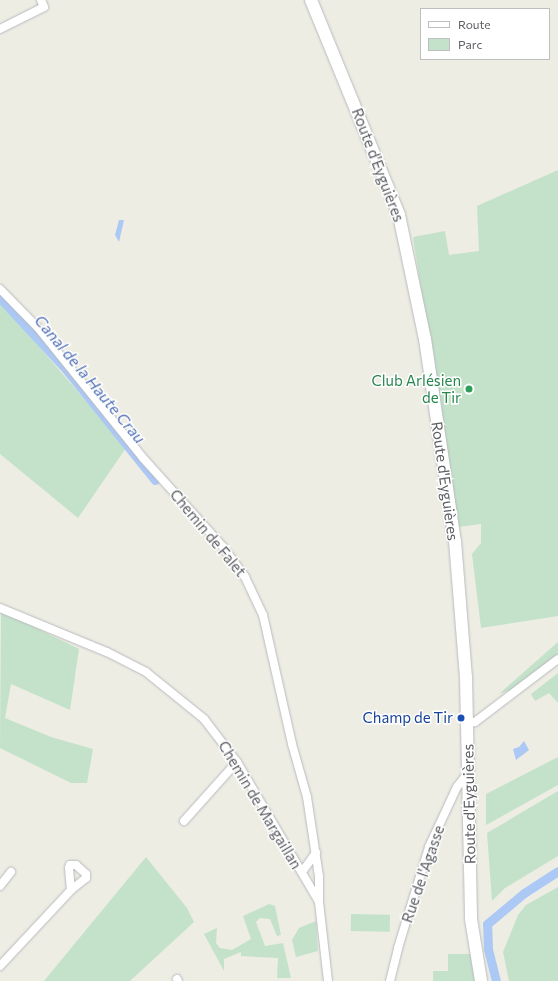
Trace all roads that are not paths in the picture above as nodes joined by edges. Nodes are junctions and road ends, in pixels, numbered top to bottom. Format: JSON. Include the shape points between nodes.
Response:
{"nodes":[{"id":1,"x":41,"y":0,"type":"edge"},
{"id":2,"x":311,"y":0,"type":"edge"},
{"id":3,"x":0,"y":29,"type":"edge"},
{"id":4,"x":0,"y":289,"type":"edge"},
{"id":5,"x":0,"y":608,"type":"edge"},
{"id":6,"x":558,"y":659,"type":"edge"},
{"id":7,"x":468,"y":723,"type":"junction"},
{"id":8,"x":237,"y":762,"type":"junction"},
{"id":9,"x":468,"y":773,"type":"junction"},
{"id":10,"x":184,"y":821,"type":"dead end"},
{"id":11,"x":316,"y":852,"type":"junction"},
{"id":12,"x":11,"y":872,"type":"dead end"},
{"id":13,"x":302,"y":872,"type":"junction"},
{"id":14,"x":0,"y":886,"type":"edge"},
{"id":15,"x":71,"y":890,"type":"dead end"},
{"id":16,"x":319,"y":902,"type":"junction"},
{"id":17,"x":0,"y":966,"type":"edge"},
{"id":18,"x":328,"y":981,"type":"edge"},
{"id":19,"x":390,"y":981,"type":"edge"},
{"id":20,"x":481,"y":981,"type":"edge"}],
"edges":[{"from":1,"to":3,"type":"street","via":[[44,7]]},
{"from":2,"to":7,"type":"main road","name":"Route d'Eyguières","via":[[391,191],[412,268],[454,541],[468,693]]},
{"from":4,"to":11,"type":"street","name":"Chemin de Falet","via":[[39,329],[143,458],[224,548],[245,577],[263,615],[273,651],[292,744],[307,797]]},
{"from":5,"to":8,"type":"street","name":"Chemin de Margaillan","via":[[108,652],[146,672],[204,719]]},
{"from":6,"to":7,"type":"street","via":[[475,722]]},
{"from":7,"to":9,"type":"main road","name":"Route d'Eyguières"},
{"from":8,"to":10,"type":"street"},
{"from":8,"to":13,"type":"street","name":"Chemin de Margaillan"},
{"from":9,"to":19,"type":"street","name":"Rue de l'Agasse","via":[[457,787],[429,848]]},
{"from":9,"to":20,"type":"main road","name":"Route d'Eyguières","via":[[471,919]]},
{"from":11,"to":13,"type":"street"},
{"from":11,"to":16,"type":"street","name":"Chemin de Falet"},
{"from":12,"to":14,"type":"street"},
{"from":13,"to":16,"type":"street","name":"Chemin de Margaillan"},
{"from":15,"to":17,"type":"street"},
{"from":16,"to":18,"type":"street","name":"Chemin de Margaillan"}]}
